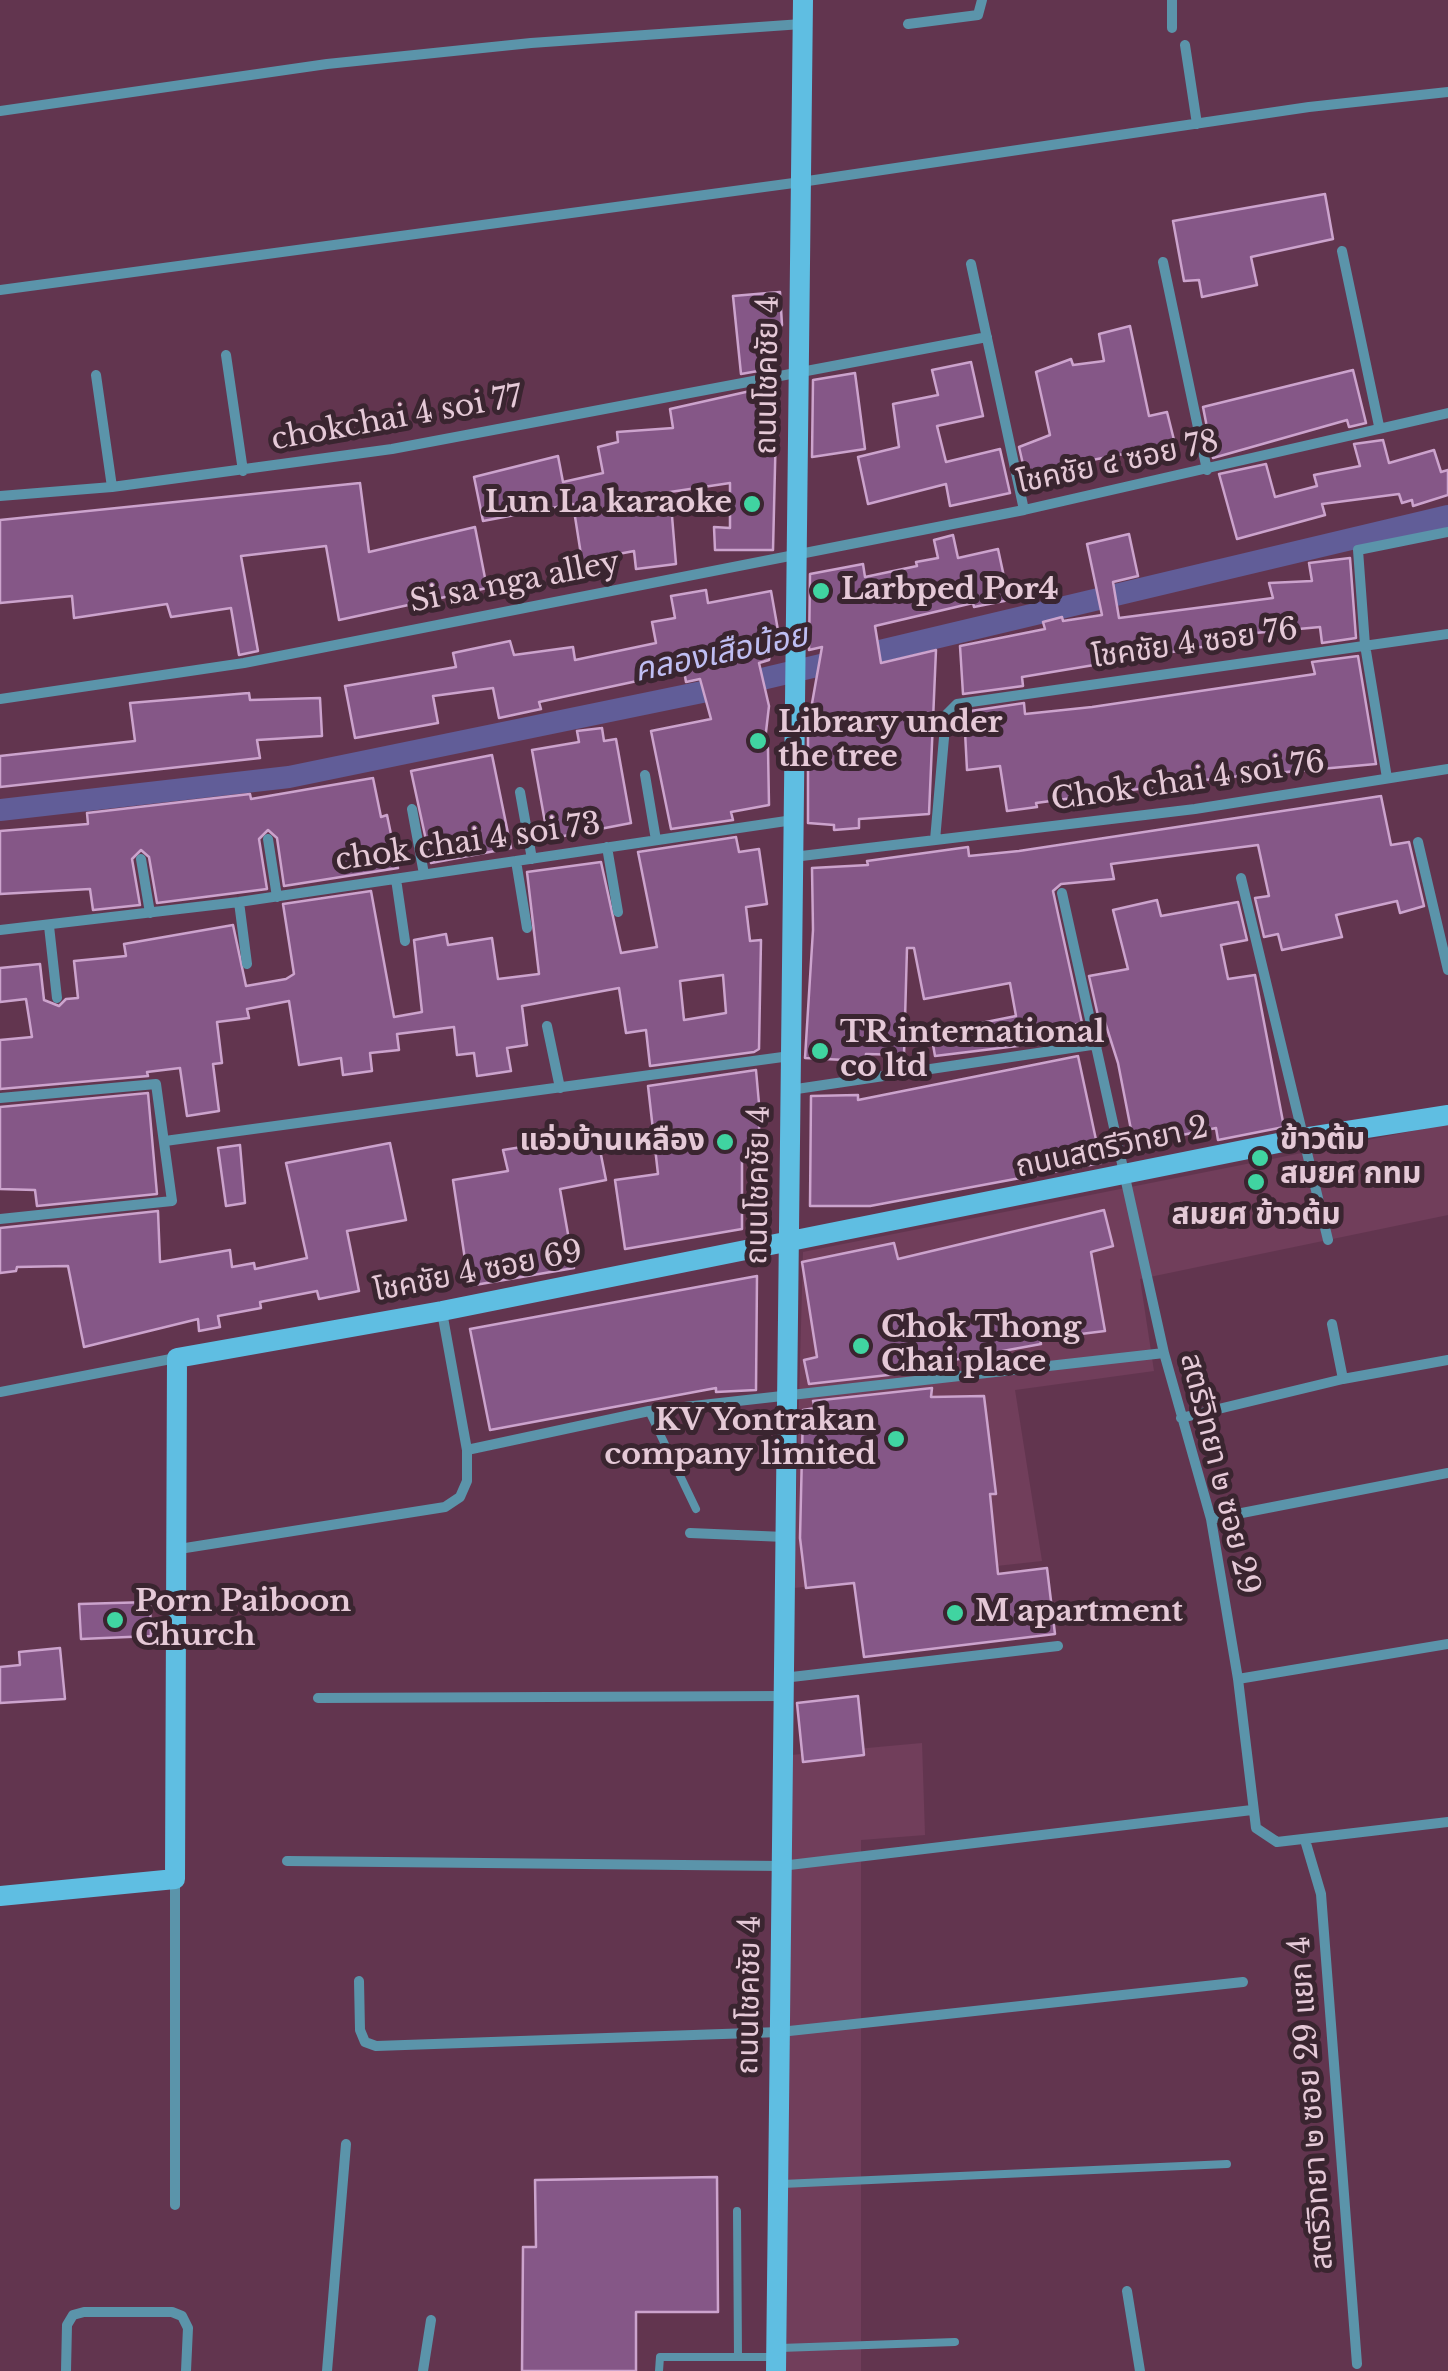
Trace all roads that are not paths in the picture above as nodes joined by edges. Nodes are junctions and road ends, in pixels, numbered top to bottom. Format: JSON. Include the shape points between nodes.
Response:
{"nodes":[{"id":1,"x":803,"y":0,"type":"edge"},
{"id":2,"x":982,"y":0,"type":"edge"},
{"id":3,"x":1172,"y":0,"type":"edge"},
{"id":4,"x":802,"y":24,"type":"junction"},
{"id":5,"x":908,"y":24,"type":"dead end"},
{"id":6,"x":1172,"y":28,"type":"dead end"},
{"id":7,"x":1186,"y":45,"type":"dead end"},
{"id":8,"x":1448,"y":92,"type":"edge"},
{"id":9,"x":0,"y":110,"type":"edge"},
{"id":10,"x":1197,"y":124,"type":"junction"},
{"id":11,"x":801,"y":182,"type":"junction"},
{"id":12,"x":1342,"y":251,"type":"dead end"},
{"id":13,"x":1162,"y":262,"type":"dead end"},
{"id":14,"x":971,"y":264,"type":"dead end"},
{"id":15,"x":0,"y":290,"type":"edge"},
{"id":16,"x":987,"y":337,"type":"junction"},
{"id":17,"x":226,"y":355,"type":"dead end"},
{"id":18,"x":798,"y":370,"type":"junction"},
{"id":19,"x":96,"y":374,"type":"dead end"},
{"id":20,"x":1448,"y":412,"type":"edge"},
{"id":21,"x":1379,"y":426,"type":"junction"},
{"id":22,"x":1207,"y":470,"type":"junction"},
{"id":23,"x":243,"y":471,"type":"junction"},
{"id":24,"x":112,"y":487,"type":"junction"},
{"id":25,"x":0,"y":496,"type":"edge"},
{"id":26,"x":1024,"y":510,"type":"junction"},
{"id":27,"x":1448,"y":532,"type":"edge"},
{"id":28,"x":796,"y":552,"type":"junction"},
{"id":29,"x":1448,"y":634,"type":"edge"},
{"id":30,"x":1365,"y":645,"type":"junction"},
{"id":31,"x":0,"y":699,"type":"edge"},
{"id":32,"x":1448,"y":769,"type":"edge"},
{"id":33,"x":645,"y":775,"type":"dead end"},
{"id":34,"x":1387,"y":778,"type":"junction"},
{"id":35,"x":520,"y":792,"type":"dead end"},
{"id":36,"x":412,"y":808,"type":"dead end"},
{"id":37,"x":793,"y":820,"type":"junction"},
{"id":38,"x":268,"y":839,"type":"dead end"},
{"id":39,"x":656,"y":840,"type":"junction"},
{"id":40,"x":935,"y":840,"type":"junction"},
{"id":41,"x":1418,"y":842,"type":"dead end"},
{"id":42,"x":608,"y":847,"type":"junction"},
{"id":43,"x":793,"y":857,"type":"junction"},
{"id":44,"x":532,"y":858,"type":"junction"},
{"id":45,"x":141,"y":859,"type":"dead end"},
{"id":46,"x":516,"y":861,"type":"junction"},
{"id":47,"x":424,"y":874,"type":"junction"},
{"id":48,"x":1240,"y":878,"type":"dead end"},
{"id":49,"x":396,"y":879,"type":"junction"},
{"id":50,"x":1062,"y":893,"type":"dead end"},
{"id":51,"x":277,"y":897,"type":"junction"},
{"id":52,"x":239,"y":902,"type":"junction"},
{"id":53,"x":618,"y":912,"type":"dead end"},
{"id":54,"x":150,"y":913,"type":"junction"},
{"id":55,"x":49,"y":926,"type":"junction"},
{"id":56,"x":526,"y":928,"type":"dead end"},
{"id":57,"x":0,"y":930,"type":"edge"},
{"id":58,"x":406,"y":941,"type":"dead end"},
{"id":59,"x":247,"y":964,"type":"dead end"},
{"id":60,"x":1448,"y":970,"type":"edge"},
{"id":61,"x":57,"y":998,"type":"dead end"},
{"id":62,"x":547,"y":1026,"type":"dead end"},
{"id":63,"x":1098,"y":1044,"type":"junction"},
{"id":64,"x":790,"y":1056,"type":"junction"},
{"id":65,"x":560,"y":1088,"type":"junction"},
{"id":66,"x":790,"y":1090,"type":"junction"},
{"id":67,"x":0,"y":1098,"type":"edge"},
{"id":68,"x":1448,"y":1115,"type":"edge"},
{"id":69,"x":1304,"y":1138,"type":"junction"},
{"id":70,"x":165,"y":1142,"type":"junction"},
{"id":71,"x":1126,"y":1177,"type":"junction"},
{"id":72,"x":0,"y":1219,"type":"edge"},
{"id":73,"x":1328,"y":1240,"type":"dead end"},
{"id":74,"x":788,"y":1242,"type":"junction"},
{"id":75,"x":442,"y":1311,"type":"junction"},
{"id":76,"x":1332,"y":1324,"type":"dead end"},
{"id":77,"x":1164,"y":1352,"type":"junction"},
{"id":78,"x":178,"y":1358,"type":"junction"},
{"id":79,"x":1448,"y":1360,"type":"edge"},
{"id":80,"x":1343,"y":1379,"type":"junction"},
{"id":81,"x":0,"y":1392,"type":"edge"},
{"id":82,"x":787,"y":1398,"type":"junction"},
{"id":83,"x":649,"y":1412,"type":"junction"},
{"id":84,"x":1181,"y":1418,"type":"junction"},
{"id":85,"x":466,"y":1450,"type":"junction"},
{"id":86,"x":1448,"y":1473,"type":"edge"},
{"id":87,"x":696,"y":1508,"type":"dead end"},
{"id":88,"x":1211,"y":1519,"type":"junction"},
{"id":89,"x":690,"y":1533,"type":"dead end"},
{"id":90,"x":785,"y":1537,"type":"junction"},
{"id":91,"x":180,"y":1549,"type":"junction"},
{"id":92,"x":1448,"y":1644,"type":"edge"},
{"id":93,"x":1058,"y":1646,"type":"dead end"},
{"id":94,"x":1238,"y":1679,"type":"junction"},
{"id":95,"x":784,"y":1687,"type":"junction"},
{"id":96,"x":318,"y":1698,"type":"dead end"},
{"id":97,"x":1252,"y":1810,"type":"junction"},
{"id":98,"x":1448,"y":1822,"type":"edge"},
{"id":99,"x":1305,"y":1840,"type":"junction"},
{"id":100,"x":287,"y":1860,"type":"dead end"},
{"id":101,"x":781,"y":1866,"type":"junction"},
{"id":102,"x":175,"y":1878,"type":"junction"},
{"id":103,"x":0,"y":1896,"type":"edge"},
{"id":104,"x":359,"y":1982,"type":"dead end"},
{"id":105,"x":1243,"y":1982,"type":"dead end"},
{"id":106,"x":780,"y":2032,"type":"junction"},
{"id":107,"x":346,"y":2144,"type":"dead end"},
{"id":108,"x":1226,"y":2164,"type":"dead end"},
{"id":109,"x":778,"y":2184,"type":"junction"},
{"id":110,"x":175,"y":2205,"type":"dead end"},
{"id":111,"x":738,"y":2212,"type":"dead end"},
{"id":112,"x":1127,"y":2291,"type":"dead end"},
{"id":113,"x":431,"y":2320,"type":"dead end"},
{"id":114,"x":955,"y":2342,"type":"dead end"},
{"id":115,"x":738,"y":2357,"type":"junction"},
{"id":116,"x":776,"y":2359,"type":"edge"},
{"id":117,"x":1356,"y":2364,"type":"dead end"},
{"id":118,"x":66,"y":2371,"type":"edge"},
{"id":119,"x":186,"y":2371,"type":"edge"},
{"id":120,"x":327,"y":2371,"type":"edge"},
{"id":121,"x":423,"y":2371,"type":"edge"},
{"id":122,"x":660,"y":2371,"type":"edge"},
{"id":123,"x":1140,"y":2371,"type":"edge"}],
"edges":[{"from":1,"to":4,"type":"street","name":"ถนนโชคชัย 4"},
{"from":2,"to":5,"type":"street","via":[[978,15]]},
{"from":3,"to":6,"type":"street"},
{"from":4,"to":9,"type":"street","via":[[327,64]]},
{"from":4,"to":11,"type":"street","name":"ถนนโชคชัย 4"},
{"from":7,"to":10,"type":"street"},
{"from":8,"to":10,"type":"street"},
{"from":10,"to":11,"type":"street"},
{"from":11,"to":15,"type":"street"},
{"from":11,"to":18,"type":"street","name":"ถนนโชคชัย 4"},
{"from":12,"to":21,"type":"street"},
{"from":13,"to":22,"type":"street"},
{"from":14,"to":16,"type":"street"},
{"from":16,"to":18,"type":"street","name":"chokchai 4 soi 77"},
{"from":16,"to":26,"type":"street"},
{"from":17,"to":23,"type":"street"},
{"from":18,"to":23,"type":"street","name":"chokchai 4 soi 77","via":[[392,449]]},
{"from":18,"to":28,"type":"street","name":"ถนนโชคชัย 4"},
{"from":19,"to":24,"type":"street"},
{"from":20,"to":21,"type":"street","name":"โชคชัย ๔ ซอย 78"},
{"from":21,"to":22,"type":"street","name":"โชคชัย ๔ ซอย 78"},
{"from":22,"to":26,"type":"street","name":"โชคชัย ๔ ซอย 78"},
{"from":23,"to":24,"type":"street","name":"chokchai 4 soi 77"},
{"from":24,"to":25,"type":"street","name":"chokchai 4 soi 77"},
{"from":26,"to":28,"type":"street","name":"โชคชัย ๔ ซอย 78"},
{"from":27,"to":30,"type":"street","via":[[1358,550]]},
{"from":28,"to":31,"type":"street","name":"Si sa nga alley","via":[[244,663]]},
{"from":28,"to":37,"type":"street","name":"ถนนโชคชัย 4"},
{"from":29,"to":30,"type":"street","name":"โชคชัย 4 ซอย 76"},
{"from":30,"to":34,"type":"street"},
{"from":30,"to":40,"type":"street","name":"โชคชัย 4 ซอย 76","via":[[950,708]]},
{"from":32,"to":34,"type":"street","name":"Chok chai 4 soi 76"},
{"from":33,"to":39,"type":"street"},
{"from":34,"to":40,"type":"street","name":"Chok chai 4 soi 76"},
{"from":35,"to":44,"type":"street"},
{"from":36,"to":47,"type":"street"},
{"from":37,"to":39,"type":"street","name":"chok chai 4 soi 73"},
{"from":37,"to":43,"type":"street","name":"ถนนโชคชัย 4"},
{"from":38,"to":51,"type":"street"},
{"from":39,"to":42,"type":"street","name":"chok chai 4 soi 73"},
{"from":40,"to":43,"type":"street","name":"Chok chai 4 soi 76"},
{"from":41,"to":60,"type":"street"},
{"from":42,"to":44,"type":"street","name":"chok chai 4 soi 73"},
{"from":42,"to":53,"type":"street"},
{"from":43,"to":64,"type":"street","name":"ถนนโชคชัย 4"},
{"from":44,"to":46,"type":"street","name":"chok chai 4 soi 73"},
{"from":45,"to":54,"type":"street"},
{"from":46,"to":47,"type":"street","name":"chok chai 4 soi 73"},
{"from":46,"to":56,"type":"street"},
{"from":47,"to":49,"type":"street","name":"chok chai 4 soi 73"},
{"from":48,"to":69,"type":"street"},
{"from":49,"to":51,"type":"street","name":"chok chai 4 soi 73"},
{"from":49,"to":58,"type":"street"},
{"from":50,"to":63,"type":"street","name":"สตรีวิทยา ๒ ซอย 29"},
{"from":51,"to":52,"type":"street","name":"chok chai 4 soi 73"},
{"from":52,"to":54,"type":"street","name":"chok chai 4 soi 73"},
{"from":52,"to":59,"type":"street"},
{"from":54,"to":55,"type":"street","name":"chok chai 4 soi 73"},
{"from":55,"to":57,"type":"street","name":"chok chai 4 soi 73"},
{"from":55,"to":61,"type":"street"},
{"from":62,"to":65,"type":"street"},
{"from":63,"to":66,"type":"street"},
{"from":63,"to":71,"type":"street","name":"สตรีวิทยา ๒ ซอย 29"},
{"from":64,"to":65,"type":"street"},
{"from":64,"to":66,"type":"street","name":"ถนนโชคชัย 4"},
{"from":65,"to":70,"type":"street"},
{"from":66,"to":74,"type":"street","name":"ถนนโชคชัย 4"},
{"from":67,"to":70,"type":"street","via":[[156,1084]]},
{"from":68,"to":69,"type":"street","name":"ถนนสตรีวิทยา 2"},
{"from":69,"to":71,"type":"street","name":"ถนนสตรีวิทยา 2"},
{"from":69,"to":73,"type":"street"},
{"from":70,"to":72,"type":"street","via":[[172,1201]]},
{"from":71,"to":74,"type":"street","name":"ถนนสตรีวิทยา 2"},
{"from":71,"to":77,"type":"street","name":"สตรีวิทยา ๒ ซอย 29"},
{"from":74,"to":75,"type":"street","name":"โชคชัย 4 ซอย 69"},
{"from":74,"to":82,"type":"street","name":"ถนนโชคชัย 4"},
{"from":75,"to":78,"type":"street","name":"โชคชัย 4 ซอย 69"},
{"from":75,"to":85,"type":"street"},
{"from":76,"to":80,"type":"street"},
{"from":77,"to":82,"type":"street"},
{"from":77,"to":84,"type":"street","name":"สตรีวิทยา ๒ ซอย 29"},
{"from":78,"to":81,"type":"street"},
{"from":78,"to":91,"type":"street"},
{"from":79,"to":80,"type":"street"},
{"from":80,"to":84,"type":"street"},
{"from":82,"to":83,"type":"street"},
{"from":82,"to":90,"type":"street","name":"ถนนโชคชัย 4"},
{"from":83,"to":85,"type":"street"},
{"from":83,"to":87,"type":"lane"},
{"from":84,"to":88,"type":"street","name":"สตรีวิทยา ๒ ซอย 29"},
{"from":85,"to":91,"type":"street","via":[[460,1497],[445,1508]]},
{"from":86,"to":88,"type":"street"},
{"from":88,"to":94,"type":"street","name":"สตรีวิทยา ๒ ซอย 29"},
{"from":89,"to":90,"type":"street"},
{"from":90,"to":95,"type":"street","name":"ถนนโชคชัย 4"},
{"from":91,"to":102,"type":"street"},
{"from":92,"to":94,"type":"street"},
{"from":93,"to":95,"type":"street"},
{"from":94,"to":97,"type":"street","name":"สตรีวิทยา ๒ ซอย 29"},
{"from":95,"to":96,"type":"street"},
{"from":95,"to":101,"type":"street","name":"ถนนโชคชัย 4"},
{"from":97,"to":99,"type":"street","name":"สตรีวิทยา ๒ ซอย 29","via":[[1256,1828],[1269,1839]]},
{"from":97,"to":101,"type":"street"},
{"from":98,"to":99,"type":"street"},
{"from":99,"to":117,"type":"street","name":"สตรีวิทยา ๒ ซอย 29 แยก 4","via":[[1322,1894]]},
{"from":100,"to":101,"type":"street"},
{"from":101,"to":106,"type":"street","name":"ถนนโชคชัย 4"},
{"from":102,"to":103,"type":"street"},
{"from":102,"to":110,"type":"street"},
{"from":104,"to":106,"type":"street","via":[[360,2030],[376,2046]]},
{"from":105,"to":106,"type":"street"},
{"from":106,"to":109,"type":"street","name":"ถนนโชคชัย 4"},
{"from":107,"to":120,"type":"street"},
{"from":108,"to":109,"type":"lane"},
{"from":109,"to":116,"type":"street","name":"ถนนโชคชัย 4"},
{"from":111,"to":115,"type":"lane"},
{"from":112,"to":123,"type":"street"},
{"from":113,"to":121,"type":"street"},
{"from":114,"to":116,"type":"lane"},
{"from":115,"to":116,"type":"lane"},
{"from":115,"to":122,"type":"lane","via":[[660,2357]]},
{"from":118,"to":119,"type":"street","via":[[73,2315],[172,2312],[188,2328]]}]}
